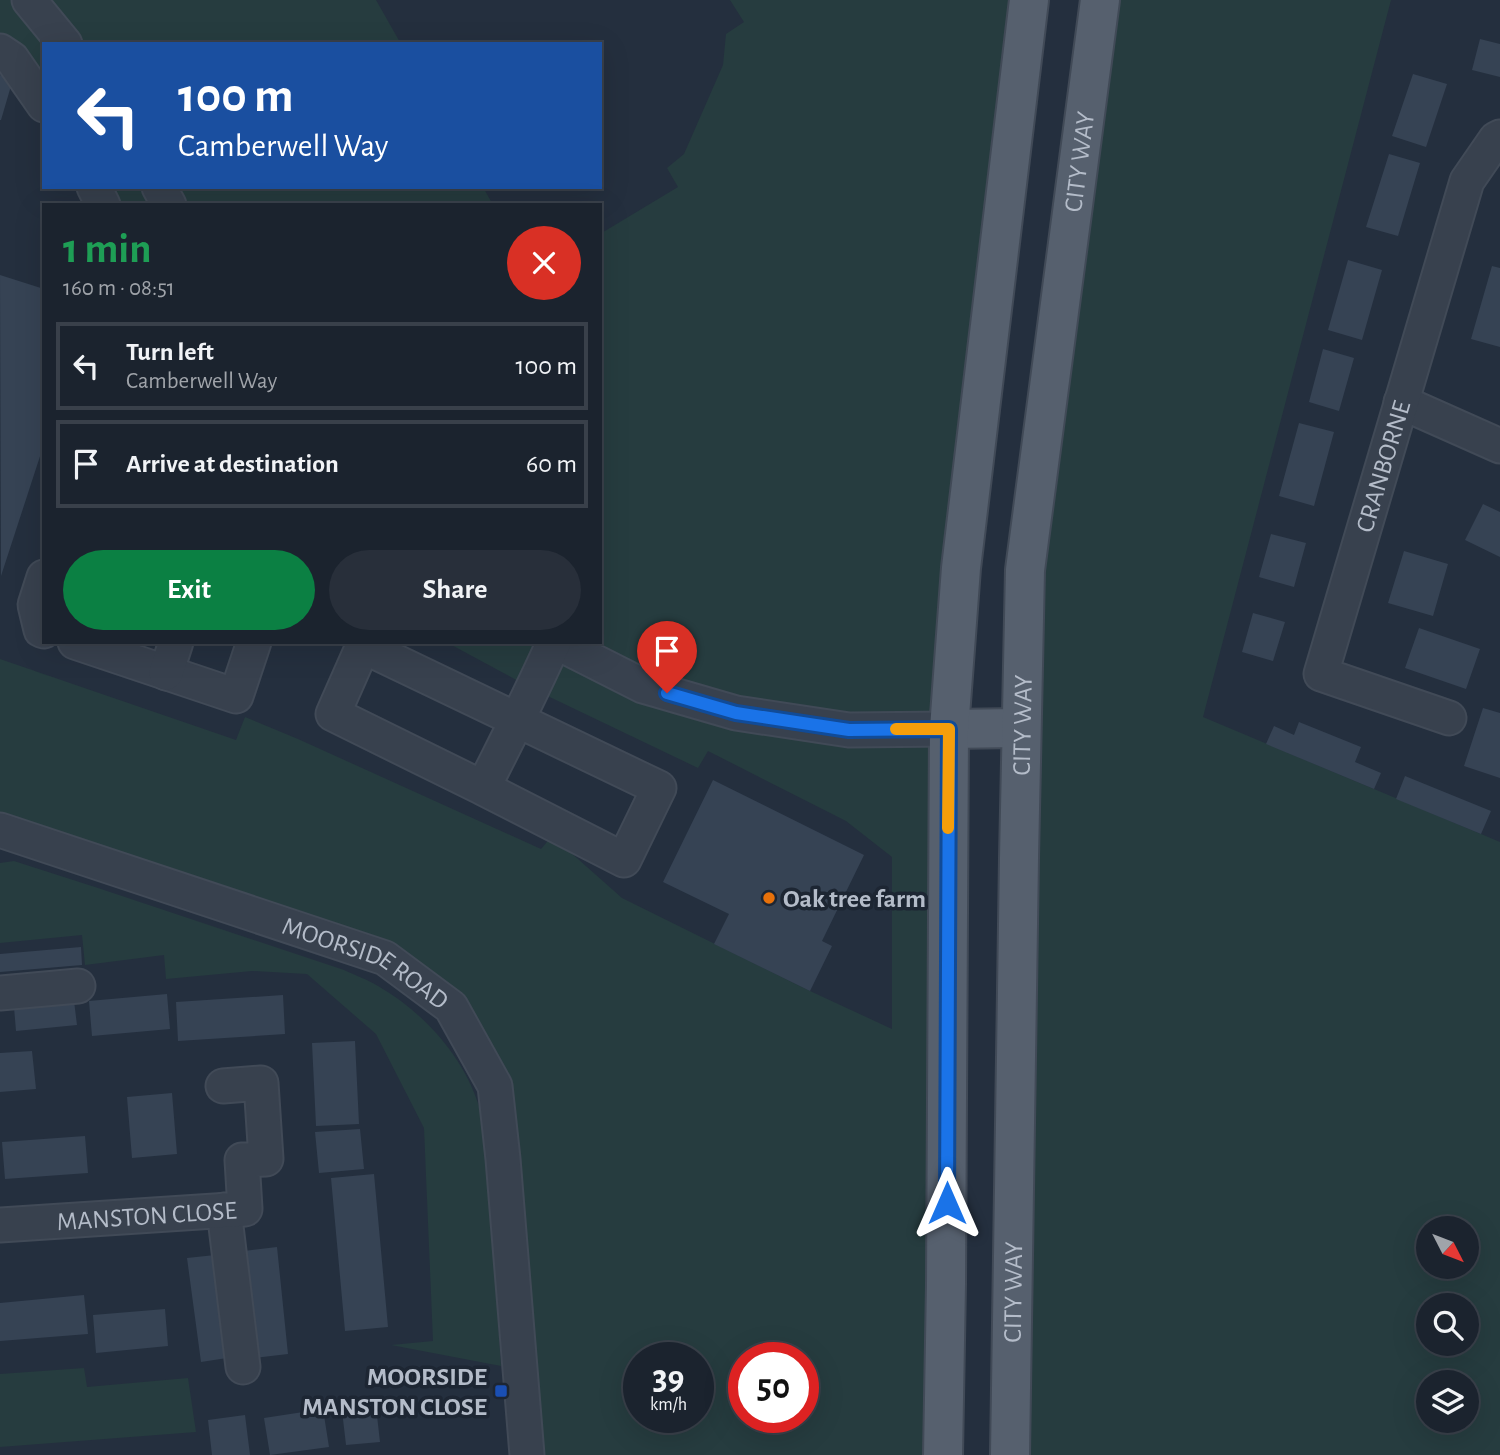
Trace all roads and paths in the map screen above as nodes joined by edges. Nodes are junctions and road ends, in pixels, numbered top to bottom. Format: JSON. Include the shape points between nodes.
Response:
{"nodes":[{"id":1,"x":29,"y":0,"type":"edge"},
{"id":2,"x":1029,"y":0,"type":"edge"},
{"id":3,"x":1100,"y":0,"type":"edge"},
{"id":4,"x":63,"y":42,"type":"edge"},
{"id":5,"x":0,"y":51,"type":"edge"},
{"id":6,"x":42,"y":102,"type":"edge"},
{"id":7,"x":1500,"y":138,"type":"edge"},
{"id":8,"x":1401,"y":402,"type":"junction"},
{"id":9,"x":1500,"y":446,"type":"edge"},
{"id":10,"x":42,"y":583,"type":"edge"},
{"id":11,"x":42,"y":630,"type":"edge"},
{"id":12,"x":175,"y":644,"type":"edge"},
{"id":13,"x":253,"y":644,"type":"edge"},
{"id":14,"x":554,"y":644,"type":"edge"},
{"id":15,"x":559,"y":644,"type":"edge"},
{"id":16,"x":92,"y":645,"type":"edge"},
{"id":17,"x":166,"y":673,"type":"junction"},
{"id":18,"x":1449,"y":718,"type":"dead end"},
{"id":19,"x":517,"y":720,"type":"junction"},
{"id":20,"x":1021,"y":728,"type":"junction"},
{"id":21,"x":949,"y":729,"type":"junction"},
{"id":22,"x":483,"y":788,"type":"junction"},
{"id":23,"x":0,"y":830,"type":"edge"},
{"id":24,"x":78,"y":986,"type":"dead end"},
{"id":25,"x":0,"y":993,"type":"edge"},
{"id":26,"x":223,"y":1086,"type":"dead end"},
{"id":27,"x":224,"y":1210,"type":"junction"},
{"id":28,"x":0,"y":1225,"type":"edge"},
{"id":29,"x":243,"y":1367,"type":"dead end"},
{"id":30,"x":527,"y":1455,"type":"edge"},
{"id":31,"x":943,"y":1455,"type":"edge"},
{"id":32,"x":1010,"y":1455,"type":"edge"}],
"edges":[{"from":1,"to":4,"type":"street"},
{"from":2,"to":21,"type":"main road","via":[[961,568]]},
{"from":3,"to":20,"type":"main road","name":"CITY WAY","via":[[1026,570]]},
{"from":5,"to":6,"type":"street","via":[[12,59]]},
{"from":7,"to":8,"type":"street","name":"CRANBORNE","via":[[1467,181]]},
{"from":8,"to":9,"type":"street"},
{"from":8,"to":18,"type":"street","name":"CRANBORNE","via":[[1321,674]]},
{"from":10,"to":11,"type":"street","via":[[35,606]]},
{"from":12,"to":17,"type":"street"},
{"from":13,"to":17,"type":"street","via":[[236,696]]},
{"from":14,"to":19,"type":"street"},
{"from":15,"to":21,"type":"street","via":[[643,686],[736,713],[849,730]]},
{"from":16,"to":17,"type":"street"},
{"from":19,"to":22,"type":"street"},
{"from":19,"to":22,"type":"street","via":[[659,788],[624,860]]},
{"from":19,"to":22,"type":"street","via":[[363,646],[333,714]]},
{"from":20,"to":21,"type":"main road"},
{"from":20,"to":32,"type":"main road","name":"CITY WAY"},
{"from":21,"to":31,"type":"main road"},
{"from":23,"to":30,"type":"street","name":"MOORSIDE ROAD","via":[[385,958],[451,1007],[495,1086]]},
{"from":24,"to":25,"type":"street"},
{"from":26,"to":27,"type":"street","name":"MANSTON CLOSE","via":[[261,1083],[266,1159],[234,1161],[245,1209]]},
{"from":27,"to":28,"type":"street","name":"MANSTON CLOSE"},
{"from":27,"to":29,"type":"street"}]}
